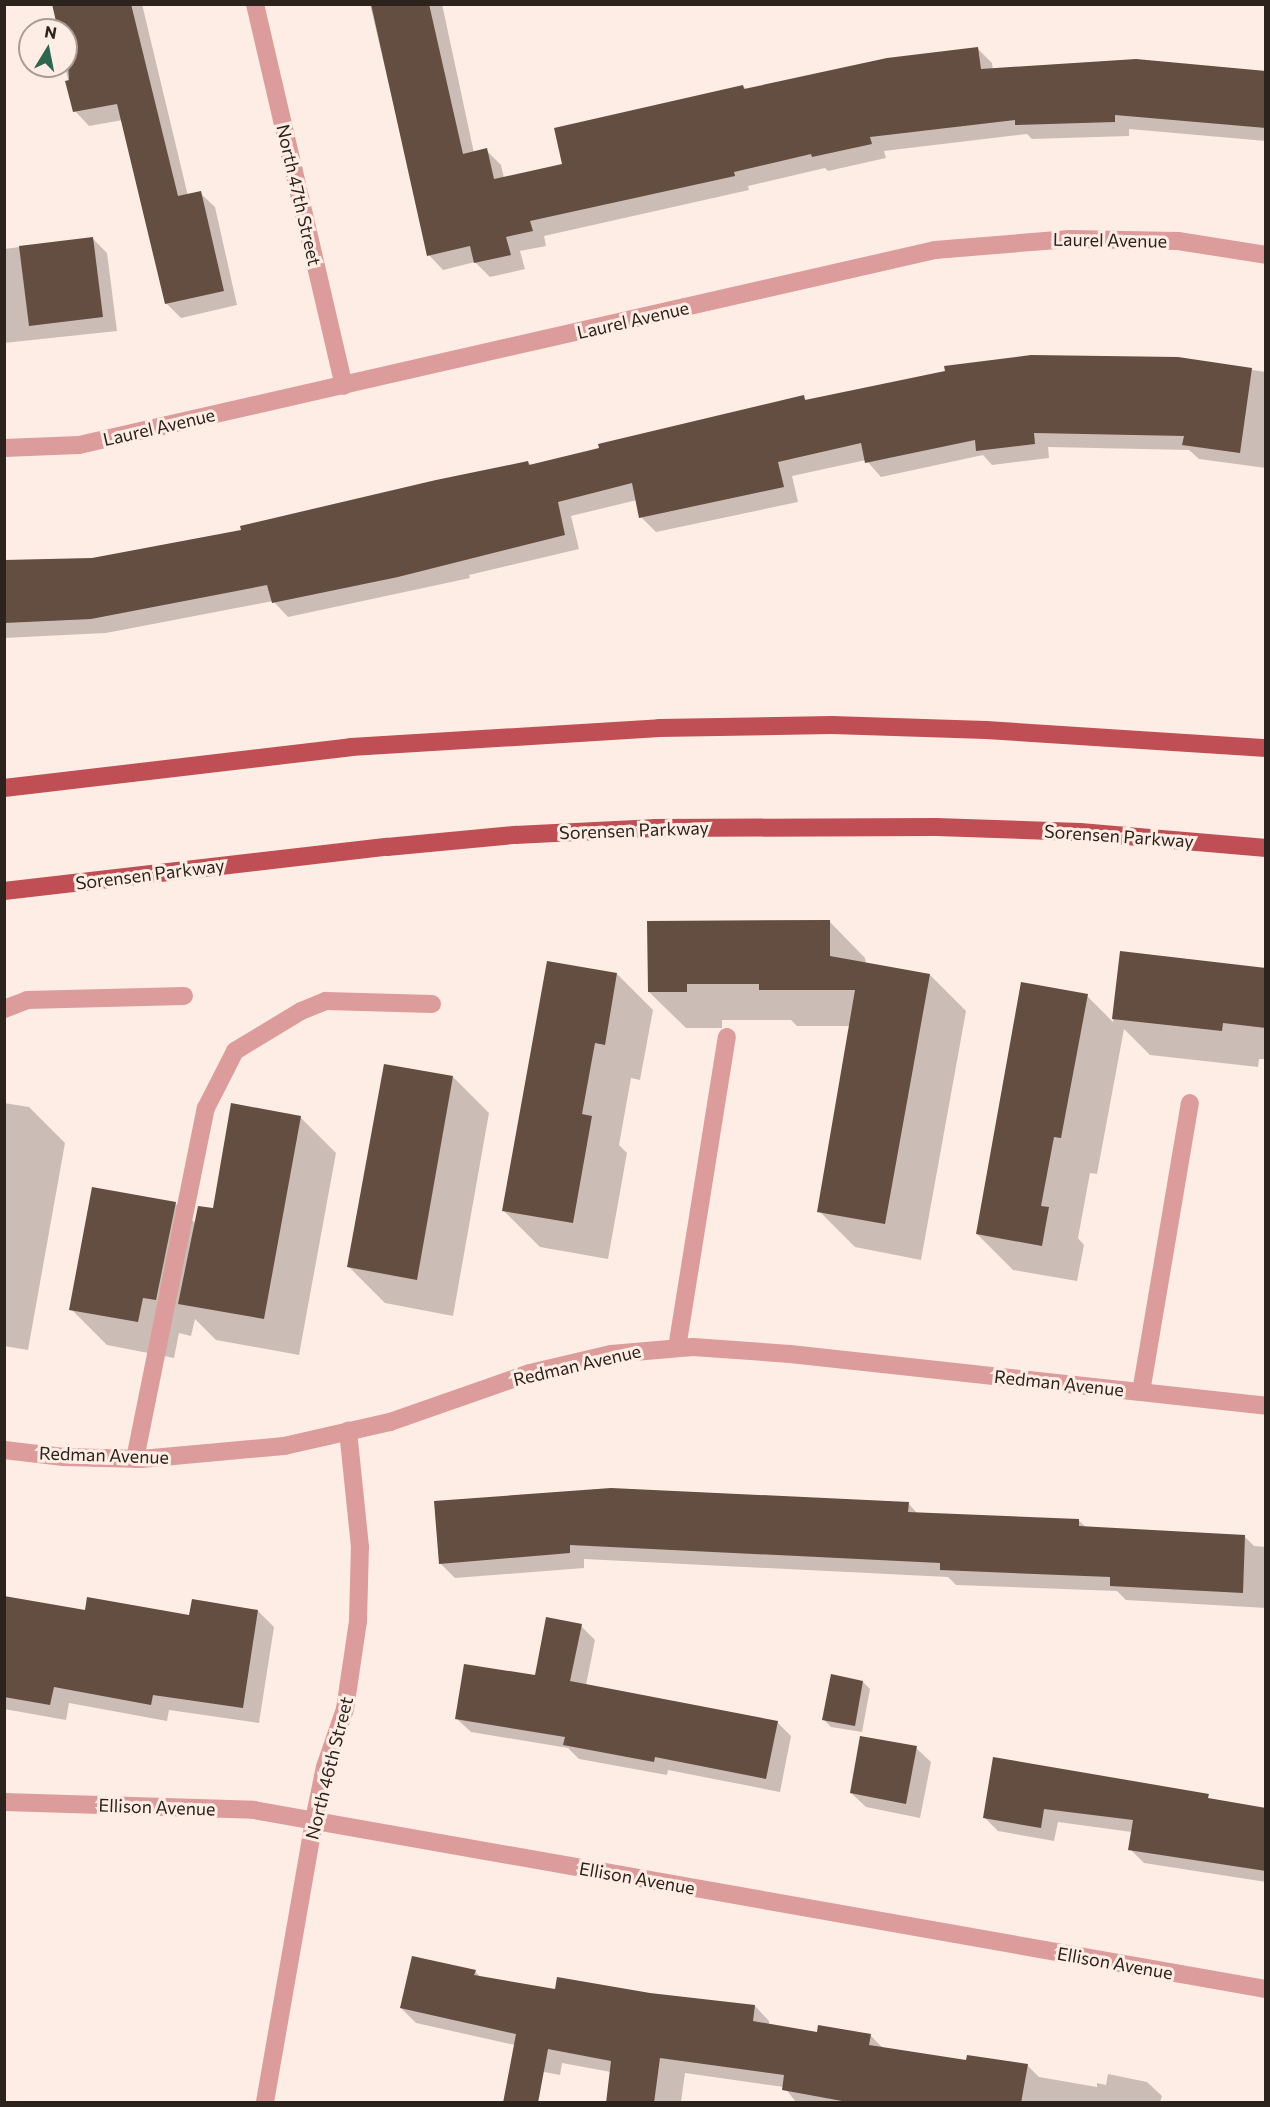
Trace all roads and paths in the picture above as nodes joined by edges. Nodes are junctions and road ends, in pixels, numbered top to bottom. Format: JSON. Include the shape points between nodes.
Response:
{"nodes":[{"id":1,"x":255,"y":4,"type":"edge"},
{"id":2,"x":1266,"y":255,"type":"edge"},
{"id":3,"x":344,"y":386,"type":"junction"},
{"id":4,"x":4,"y":448,"type":"edge"},
{"id":5,"x":1266,"y":748,"type":"edge"},
{"id":6,"x":4,"y":788,"type":"edge"},
{"id":7,"x":1266,"y":848,"type":"edge"},
{"id":8,"x":4,"y":891,"type":"edge"},
{"id":9,"x":184,"y":996,"type":"dead end"},
{"id":10,"x":432,"y":1004,"type":"dead end"},
{"id":11,"x":4,"y":1009,"type":"edge"},
{"id":12,"x":727,"y":1037,"type":"dead end"},
{"id":13,"x":1190,"y":1103,"type":"dead end"},
{"id":14,"x":677,"y":1348,"type":"junction"},
{"id":15,"x":1141,"y":1392,"type":"junction"},
{"id":16,"x":1266,"y":1406,"type":"edge"},
{"id":17,"x":348,"y":1431,"type":"junction"},
{"id":18,"x":4,"y":1450,"type":"edge"},
{"id":19,"x":135,"y":1459,"type":"junction"},
{"id":20,"x":4,"y":1802,"type":"edge"},
{"id":21,"x":314,"y":1820,"type":"junction"},
{"id":22,"x":1266,"y":1989,"type":"edge"},
{"id":23,"x":265,"y":2103,"type":"edge"}],
"edges":[{"from":1,"to":3,"type":"street","name":"North 47th Street"},
{"from":2,"to":3,"type":"street","name":"Laurel Avenue","via":[[1178,241],[1070,238],[935,250]]},
{"from":3,"to":4,"type":"street","name":"Laurel Avenue","via":[[79,445]]},
{"from":5,"to":6,"type":"main road","via":[[975,729],[832,725],[659,728],[351,747]]},
{"from":7,"to":8,"type":"main road","name":"Sorensen Parkway","via":[[1080,832],[947,827],[656,828],[399,846]]},
{"from":9,"to":11,"type":"street","via":[[27,1000]]},
{"from":10,"to":19,"type":"street","via":[[326,1001],[301,1011],[236,1051],[206,1108]]},
{"from":12,"to":14,"type":"street"},
{"from":13,"to":15,"type":"street"},
{"from":14,"to":15,"type":"street","name":"Redman Avenue","via":[[790,1354]]},
{"from":14,"to":17,"type":"street","name":"Redman Avenue","via":[[611,1354],[530,1373],[390,1422]]},
{"from":15,"to":16,"type":"street","name":"Redman Avenue"},
{"from":17,"to":19,"type":"street","name":"Redman Avenue","via":[[284,1446]]},
{"from":17,"to":21,"type":"street","name":"North 46th Street","via":[[360,1547],[358,1621],[345,1708],[325,1767]]},
{"from":18,"to":19,"type":"street","name":"Redman Avenue"},
{"from":20,"to":21,"type":"street","name":"Ellison Avenue","via":[[254,1810]]},
{"from":21,"to":22,"type":"street","name":"Ellison Avenue"},
{"from":21,"to":23,"type":"street","name":"North 46th Street"}]}
